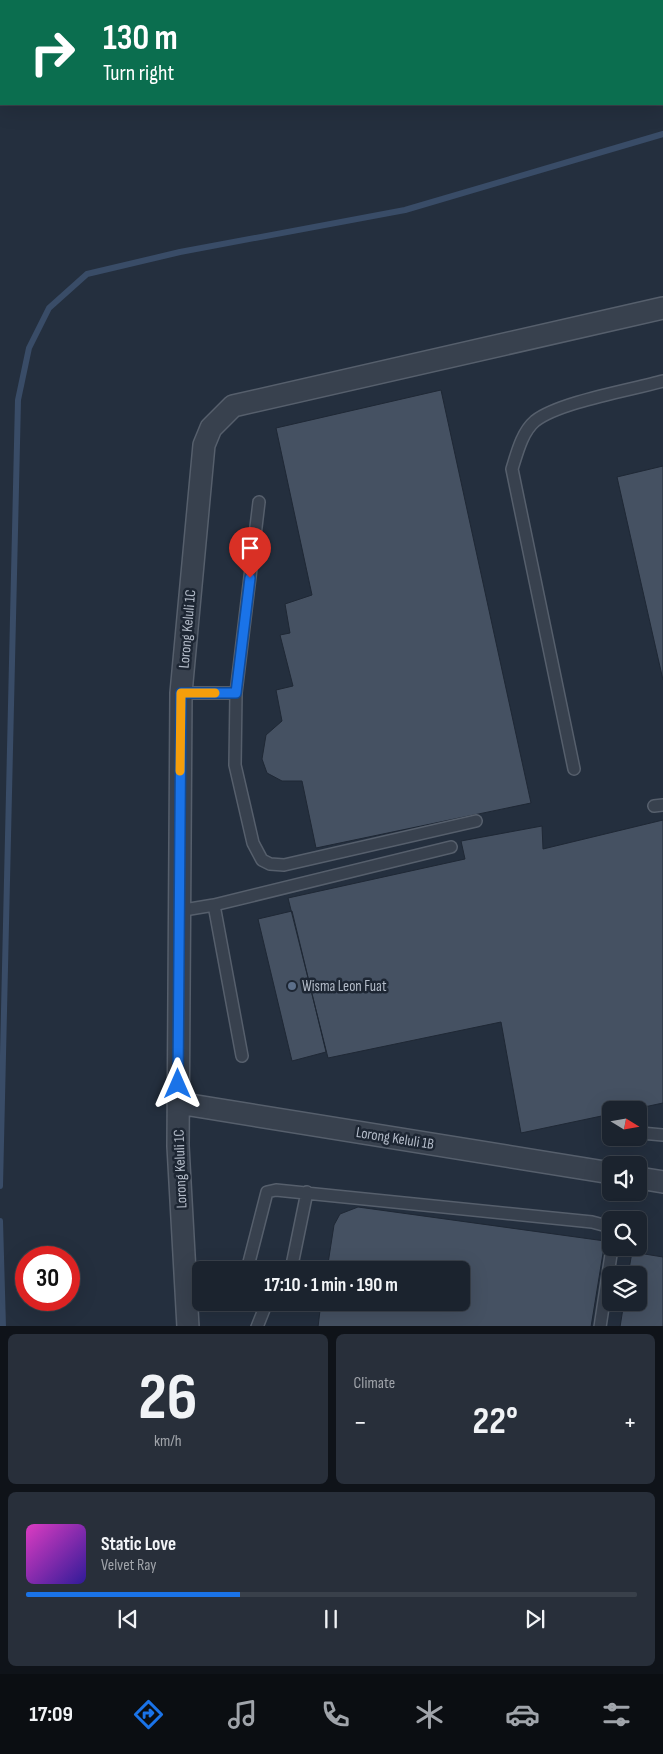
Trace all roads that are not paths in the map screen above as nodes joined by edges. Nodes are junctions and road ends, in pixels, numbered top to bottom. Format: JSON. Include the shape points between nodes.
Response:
{"nodes":[{"id":1,"x":663,"y":308,"type":"edge"},
{"id":2,"x":663,"y":381,"type":"edge"},
{"id":3,"x":259,"y":502,"type":"dead end"},
{"id":4,"x":181,"y":693,"type":"junction"},
{"id":5,"x":236,"y":693,"type":"junction"},
{"id":6,"x":574,"y":769,"type":"dead end"},
{"id":7,"x":476,"y":820,"type":"dead end"},
{"id":8,"x":451,"y":846,"type":"dead end"},
{"id":9,"x":214,"y":905,"type":"junction"},
{"id":10,"x":178,"y":911,"type":"junction"},
{"id":11,"x":242,"y":1056,"type":"dead end"},
{"id":12,"x":178,"y":1103,"type":"junction"},
{"id":13,"x":648,"y":1134,"type":"edge"},
{"id":14,"x":663,"y":1136,"type":"edge"},
{"id":15,"x":602,"y":1172,"type":"edge"},
{"id":16,"x":647,"y":1179,"type":"edge"},
{"id":17,"x":663,"y":1182,"type":"edge"},
{"id":18,"x":307,"y":1192,"type":"junction"},
{"id":19,"x":602,"y":1225,"type":"edge"},
{"id":20,"x":611,"y":1256,"type":"edge"},
{"id":21,"x":249,"y":1261,"type":"edge"},
{"id":22,"x":293,"y":1261,"type":"edge"},
{"id":23,"x":192,"y":1262,"type":"edge"},
{"id":24,"x":192,"y":1281,"type":"edge"},
{"id":25,"x":263,"y":1311,"type":"edge"},
{"id":26,"x":188,"y":1326,"type":"edge"},
{"id":27,"x":257,"y":1326,"type":"edge"},
{"id":28,"x":600,"y":1326,"type":"edge"}],
"edges":[{"from":1,"to":4,"type":"street","name":"Lorong Keluli 1C","via":[[233,406],[211,428],[204,445]]},
{"from":2,"to":6,"type":"lane","via":[[554,410],[534,422],[521,440],[512,469]]},
{"from":3,"to":5,"type":"lane"},
{"from":4,"to":5,"type":"lane"},
{"from":4,"to":10,"type":"street","name":"Lorong Keluli 1C"},
{"from":5,"to":7,"type":"lane","via":[[234,765],[253,843],[262,860],[284,865]]},
{"from":8,"to":9,"type":"lane"},
{"from":9,"to":10,"type":"lane"},
{"from":9,"to":11,"type":"lane"},
{"from":10,"to":12,"type":"street","name":"Lorong Keluli 1C"},
{"from":12,"to":15,"type":"street","name":"Lorong Keluli 1B"},
{"from":12,"to":23,"type":"street","name":"Lorong Keluli 1C","via":[[178,1146]]},
{"from":13,"to":14,"type":"lane"},
{"from":16,"to":17,"type":"street"},
{"from":18,"to":19,"type":"lane"},
{"from":18,"to":21,"type":"lane","via":[[266,1192]]},
{"from":18,"to":22,"type":"lane"},
{"from":20,"to":28,"type":"lane"},
{"from":24,"to":26,"type":"street","name":"Lorong Keluli 1C"},
{"from":25,"to":27,"type":"lane"}]}
